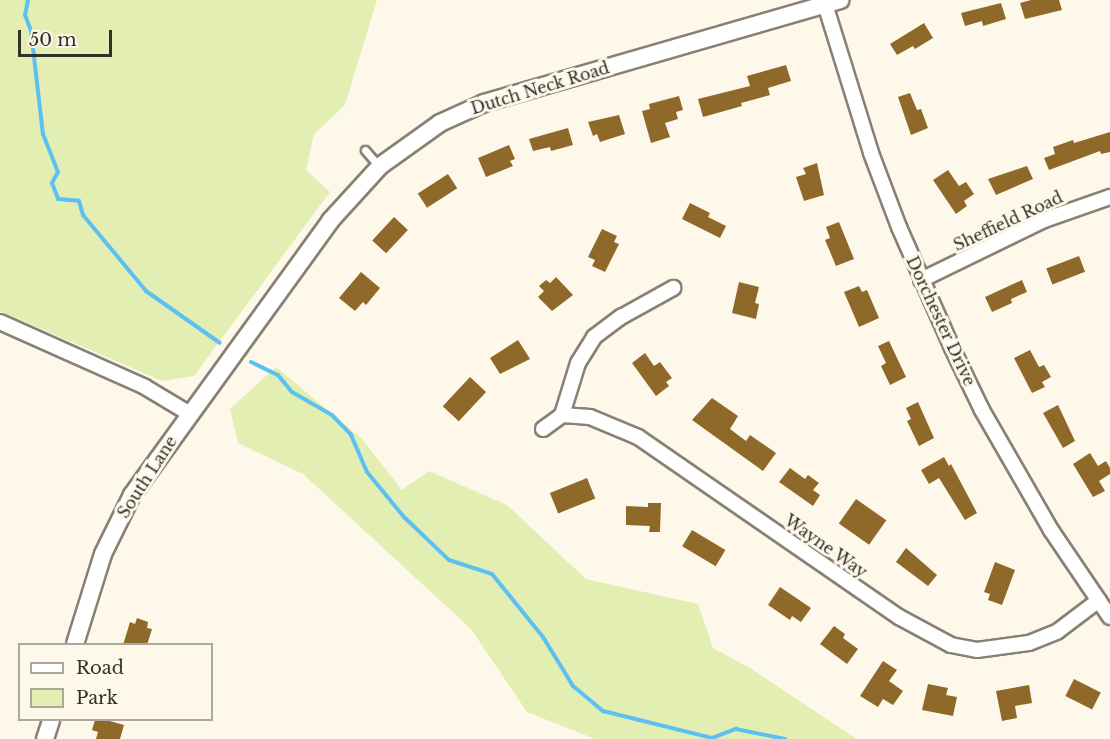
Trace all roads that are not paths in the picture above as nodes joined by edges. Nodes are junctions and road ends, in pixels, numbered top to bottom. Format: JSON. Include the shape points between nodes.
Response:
{"nodes":[{"id":1,"x":829,"y":1,"type":"edge"},
{"id":2,"x":365,"y":150,"type":"dead end"},
{"id":3,"x":380,"y":166,"type":"junction"},
{"id":4,"x":1110,"y":197,"type":"edge"},
{"id":5,"x":921,"y":280,"type":"junction"},
{"id":6,"x":672,"y":288,"type":"dead end"},
{"id":7,"x":0,"y":322,"type":"edge"},
{"id":8,"x":190,"y":414,"type":"junction"},
{"id":9,"x":562,"y":415,"type":"junction"},
{"id":10,"x":543,"y":429,"type":"dead end"},
{"id":11,"x":1099,"y":600,"type":"junction"},
{"id":12,"x":1110,"y":617,"type":"edge"},
{"id":13,"x":76,"y":643,"type":"edge"},
{"id":14,"x":51,"y":721,"type":"edge"},
{"id":15,"x":45,"y":739,"type":"edge"}],
"edges":[{"from":1,"to":3,"type":"street","name":"Dutch Neck Road","via":[[484,103],[440,123]]},
{"from":1,"to":5,"type":"street","name":"Dorchester Drive","via":[[871,153]]},
{"from":2,"to":3,"type":"lane"},
{"from":3,"to":8,"type":"street","name":"Dutch Neck Road","via":[[330,220]]},
{"from":4,"to":5,"type":"street","name":"Sheffield Road","via":[[1044,220]]},
{"from":5,"to":11,"type":"street","name":"Dorchester Drive","via":[[1016,471]]},
{"from":6,"to":9,"type":"street","via":[[615,320],[594,337],[578,363]]},
{"from":7,"to":8,"type":"street","via":[[145,387]]},
{"from":8,"to":13,"type":"street","name":"South Lane","via":[[118,521],[103,554]]},
{"from":9,"to":10,"type":"street"},
{"from":9,"to":11,"type":"street","name":"Wayne Way","via":[[603,420],[638,437],[899,617],[951,645],[977,650],[1029,643],[1058,631]]},
{"from":11,"to":12,"type":"street","name":"Dorchester Drive"},
{"from":14,"to":15,"type":"street"}]}
